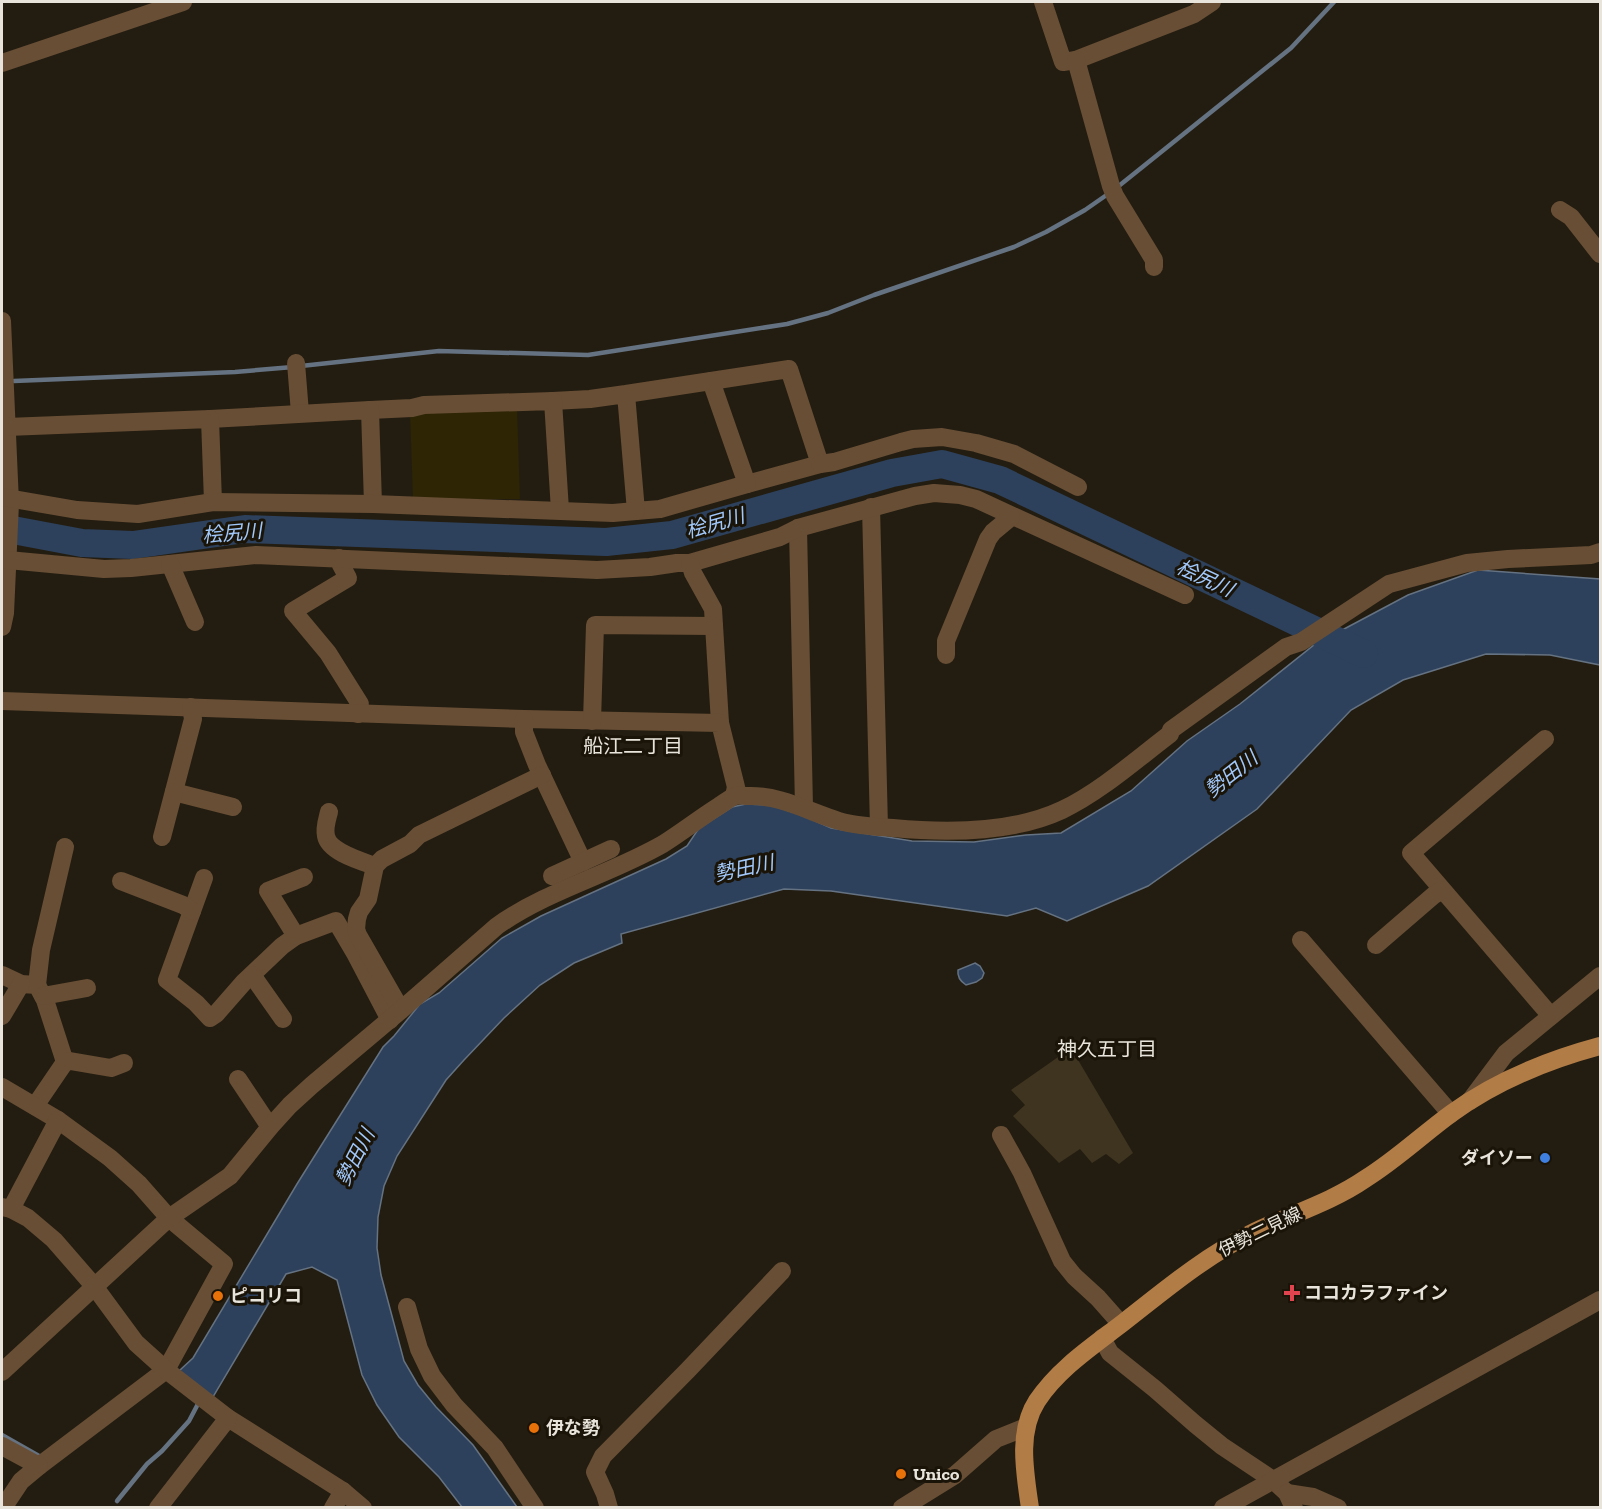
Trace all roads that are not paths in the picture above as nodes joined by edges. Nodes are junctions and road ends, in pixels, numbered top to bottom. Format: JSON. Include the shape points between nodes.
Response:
{"nodes":[{"id":1,"x":183,"y":2,"type":"edge"},
{"id":2,"x":1043,"y":2,"type":"edge"},
{"id":3,"x":1212,"y":2,"type":"edge"},
{"id":4,"x":1192,"y":8,"type":"edge"},
{"id":5,"x":1076,"y":60,"type":"junction"},
{"id":6,"x":2,"y":63,"type":"edge"},
{"id":7,"x":1560,"y":210,"type":"dead end"},
{"id":8,"x":1598,"y":244,"type":"edge"},
{"id":9,"x":1154,"y":267,"type":"dead end"},
{"id":10,"x":2,"y":321,"type":"edge"},
{"id":11,"x":297,"y":368,"type":"dead end"},
{"id":12,"x":711,"y":381,"type":"junction"},
{"id":13,"x":3,"y":386,"type":"edge"},
{"id":14,"x":626,"y":394,"type":"junction"},
{"id":15,"x":553,"y":401,"type":"junction"},
{"id":16,"x":370,"y":410,"type":"junction"},
{"id":17,"x":300,"y":413,"type":"junction"},
{"id":18,"x":210,"y":418,"type":"junction"},
{"id":19,"x":7,"y":427,"type":"junction"},
{"id":20,"x":820,"y":464,"type":"junction"},
{"id":21,"x":747,"y":484,"type":"junction"},
{"id":22,"x":1078,"y":487,"type":"dead end"},
{"id":23,"x":971,"y":498,"type":"junction"},
{"id":24,"x":7,"y":499,"type":"edge"},
{"id":25,"x":213,"y":502,"type":"junction"},
{"id":26,"x":373,"y":504,"type":"junction"},
{"id":27,"x":871,"y":507,"type":"junction"},
{"id":28,"x":560,"y":510,"type":"junction"},
{"id":29,"x":636,"y":511,"type":"junction"},
{"id":30,"x":1011,"y":517,"type":"junction"},
{"id":31,"x":798,"y":528,"type":"junction"},
{"id":32,"x":993,"y":532,"type":"junction"},
{"id":33,"x":1600,"y":552,"type":"edge"},
{"id":34,"x":9,"y":558,"type":"junction"},
{"id":35,"x":339,"y":558,"type":"junction"},
{"id":36,"x":690,"y":563,"type":"junction"},
{"id":37,"x":170,"y":564,"type":"junction"},
{"id":38,"x":1185,"y":596,"type":"dead end"},
{"id":39,"x":195,"y":622,"type":"dead end"},
{"id":40,"x":714,"y":626,"type":"junction"},
{"id":41,"x":2,"y":627,"type":"edge"},
{"id":42,"x":946,"y":655,"type":"dead end"},
{"id":43,"x":2,"y":701,"type":"edge"},
{"id":44,"x":191,"y":707,"type":"junction"},
{"id":45,"x":358,"y":714,"type":"junction"},
{"id":46,"x":524,"y":719,"type":"junction"},
{"id":47,"x":592,"y":721,"type":"junction"},
{"id":48,"x":720,"y":723,"type":"junction"},
{"id":49,"x":1545,"y":739,"type":"dead end"},
{"id":50,"x":542,"y":775,"type":"junction"},
{"id":51,"x":174,"y":792,"type":"junction"},
{"id":52,"x":734,"y":796,"type":"junction"},
{"id":53,"x":233,"y":807,"type":"dead end"},
{"id":54,"x":804,"y":807,"type":"junction"},
{"id":55,"x":329,"y":812,"type":"dead end"},
{"id":56,"x":879,"y":827,"type":"junction"},
{"id":57,"x":162,"y":837,"type":"dead end"},
{"id":58,"x":65,"y":847,"type":"dead end"},
{"id":59,"x":611,"y":849,"type":"dead end"},
{"id":60,"x":583,"y":862,"type":"junction"},
{"id":61,"x":375,"y":866,"type":"junction"},
{"id":62,"x":552,"y":876,"type":"dead end"},
{"id":63,"x":304,"y":877,"type":"dead end"},
{"id":64,"x":204,"y":878,"type":"dead end"},
{"id":65,"x":121,"y":881,"type":"dead end"},
{"id":66,"x":1442,"y":890,"type":"junction"},
{"id":67,"x":192,"y":911,"type":"junction"},
{"id":68,"x":296,"y":936,"type":"junction"},
{"id":69,"x":1301,"y":940,"type":"dead end"},
{"id":70,"x":1376,"y":945,"type":"dead end"},
{"id":71,"x":2,"y":975,"type":"edge"},
{"id":72,"x":252,"y":975,"type":"junction"},
{"id":73,"x":1600,"y":976,"type":"edge"},
{"id":74,"x":87,"y":988,"type":"dead end"},
{"id":75,"x":34,"y":989,"type":"junction"},
{"id":76,"x":396,"y":1015,"type":"junction"},
{"id":77,"x":2,"y":1016,"type":"edge"},
{"id":78,"x":1551,"y":1016,"type":"junction"},
{"id":79,"x":284,"y":1019,"type":"dead end"},
{"id":80,"x":1600,"y":1046,"type":"edge"},
{"id":81,"x":65,"y":1062,"type":"junction"},
{"id":82,"x":124,"y":1063,"type":"dead end"},
{"id":83,"x":238,"y":1079,"type":"dead end"},
{"id":84,"x":2,"y":1087,"type":"edge"},
{"id":85,"x":1470,"y":1101,"type":"junction"},
{"id":86,"x":35,"y":1106,"type":"junction"},
{"id":87,"x":1451,"y":1114,"type":"junction"},
{"id":88,"x":58,"y":1120,"type":"junction"},
{"id":89,"x":270,"y":1127,"type":"junction"},
{"id":90,"x":1001,"y":1135,"type":"dead end"},
{"id":91,"x":6,"y":1208,"type":"edge"},
{"id":92,"x":169,"y":1218,"type":"junction"},
{"id":93,"x":782,"y":1271,"type":"dead end"},
{"id":94,"x":94,"y":1286,"type":"junction"},
{"id":95,"x":1600,"y":1300,"type":"edge"},
{"id":96,"x":407,"y":1307,"type":"dead end"},
{"id":97,"x":1121,"y":1324,"type":"junction"},
{"id":98,"x":1102,"y":1338,"type":"junction"},
{"id":99,"x":2,"y":1372,"type":"edge"},
{"id":100,"x":170,"y":1373,"type":"junction"},
{"id":101,"x":228,"y":1418,"type":"junction"},
{"id":102,"x":1026,"y":1427,"type":"junction"},
{"id":103,"x":2,"y":1446,"type":"edge"},
{"id":104,"x":39,"y":1466,"type":"junction"},
{"id":105,"x":1273,"y":1480,"type":"junction"},
{"id":106,"x":343,"y":1491,"type":"junction"},
{"id":107,"x":1291,"y":1500,"type":"edge"},
{"id":108,"x":3,"y":1508,"type":"edge"},
{"id":109,"x":158,"y":1508,"type":"edge"},
{"id":110,"x":333,"y":1508,"type":"edge"},
{"id":111,"x":363,"y":1508,"type":"edge"},
{"id":112,"x":535,"y":1508,"type":"edge"},
{"id":113,"x":609,"y":1508,"type":"edge"},
{"id":114,"x":902,"y":1508,"type":"edge"},
{"id":115,"x":1030,"y":1508,"type":"edge"},
{"id":116,"x":1223,"y":1508,"type":"edge"},
{"id":117,"x":1338,"y":1508,"type":"edge"}],
"edges":[{"from":1,"to":6,"type":"street"},
{"from":2,"to":5,"type":"street","via":[[1063,62]]},
{"from":3,"to":4,"type":"street"},
{"from":4,"to":5,"type":"street"},
{"from":5,"to":9,"type":"street","via":[[1113,191],[1154,260]]},
{"from":7,"to":8,"type":"street"},
{"from":10,"to":13,"type":"street"},
{"from":11,"to":17,"type":"street"},
{"from":12,"to":14,"type":"street"},
{"from":12,"to":20,"type":"street","via":[[789,369]]},
{"from":12,"to":21,"type":"street"},
{"from":13,"to":19,"type":"street"},
{"from":14,"to":15,"type":"street"},
{"from":14,"to":29,"type":"street"},
{"from":15,"to":16,"type":"street"},
{"from":15,"to":28,"type":"street"},
{"from":16,"to":17,"type":"street"},
{"from":16,"to":26,"type":"street"},
{"from":17,"to":18,"type":"street"},
{"from":18,"to":19,"type":"street"},
{"from":18,"to":25,"type":"street"},
{"from":19,"to":24,"type":"street"},
{"from":20,"to":21,"type":"street"},
{"from":20,"to":22,"type":"street","via":[[890,444],[942,437],[1014,454]]},
{"from":21,"to":29,"type":"street"},
{"from":23,"to":27,"type":"street","via":[[934,493]]},
{"from":23,"to":30,"type":"street"},
{"from":23,"to":32,"type":"street"},
{"from":24,"to":25,"type":"street","via":[[138,514]]},
{"from":24,"to":34,"type":"street"},
{"from":25,"to":26,"type":"street"},
{"from":26,"to":28,"type":"street"},
{"from":27,"to":31,"type":"street"},
{"from":27,"to":56,"type":"street"},
{"from":28,"to":29,"type":"street"},
{"from":30,"to":32,"type":"street"},
{"from":30,"to":38,"type":"street"},
{"from":31,"to":36,"type":"street","via":[[780,537]]},
{"from":31,"to":54,"type":"street"},
{"from":32,"to":42,"type":"street","via":[[946,641]]},
{"from":33,"to":56,"type":"street","via":[[1467,563],[1389,584],[1301,642],[1286,647],[1104,784],[1060,811],[998,828],[961,831]]},
{"from":34,"to":37,"type":"street","via":[[104,569]]},
{"from":34,"to":41,"type":"street"},
{"from":35,"to":36,"type":"street","via":[[597,570]]},
{"from":35,"to":37,"type":"street","via":[[256,555]]},
{"from":35,"to":45,"type":"street","via":[[348,578],[293,611],[328,653],[360,704]]},
{"from":36,"to":40,"type":"street","via":[[713,609]]},
{"from":37,"to":39,"type":"street"},
{"from":40,"to":47,"type":"street","via":[[595,625]]},
{"from":40,"to":48,"type":"street"},
{"from":43,"to":44,"type":"street"},
{"from":44,"to":45,"type":"street"},
{"from":44,"to":51,"type":"street","via":[[193,719]]},
{"from":45,"to":46,"type":"street"},
{"from":46,"to":47,"type":"street"},
{"from":46,"to":50,"type":"street","via":[[524,732]]},
{"from":47,"to":48,"type":"street"},
{"from":48,"to":52,"type":"street","via":[[736,787]]},
{"from":49,"to":66,"type":"street","via":[[1411,853]]},
{"from":50,"to":60,"type":"street"},
{"from":50,"to":61,"type":"street","via":[[419,835]]},
{"from":51,"to":53,"type":"street"},
{"from":51,"to":57,"type":"street"},
{"from":52,"to":54,"type":"street","via":[[770,797]]},
{"from":52,"to":76,"type":"street","via":[[642,855],[513,914]]},
{"from":54,"to":56,"type":"street","via":[[839,821]]},
{"from":55,"to":61,"type":"street","via":[[326,839],[333,848]]},
{"from":58,"to":75,"type":"street"},
{"from":59,"to":60,"type":"street"},
{"from":60,"to":62,"type":"street"},
{"from":61,"to":76,"type":"street","via":[[356,929]]},
{"from":63,"to":68,"type":"street","via":[[268,891]]},
{"from":64,"to":67,"type":"street"},
{"from":65,"to":67,"type":"street"},
{"from":66,"to":70,"type":"street"},
{"from":66,"to":78,"type":"street"},
{"from":67,"to":72,"type":"street","via":[[167,980],[210,1018]]},
{"from":68,"to":72,"type":"street"},
{"from":68,"to":76,"type":"street","via":[[336,921]]},
{"from":69,"to":87,"type":"street"},
{"from":71,"to":75,"type":"street"},
{"from":72,"to":79,"type":"street"},
{"from":73,"to":78,"type":"street"},
{"from":74,"to":75,"type":"street"},
{"from":75,"to":77,"type":"street"},
{"from":75,"to":81,"type":"street"},
{"from":76,"to":89,"type":"street","via":[[312,1084]]},
{"from":78,"to":85,"type":"street","via":[[1506,1053]]},
{"from":80,"to":85,"type":"main road","name":"伊勢二見線","via":[[1541,1065]]},
{"from":81,"to":82,"type":"street","via":[[111,1068]]},
{"from":81,"to":86,"type":"street"},
{"from":83,"to":89,"type":"street"},
{"from":84,"to":86,"type":"street"},
{"from":85,"to":87,"type":"main road","name":"伊勢二見線"},
{"from":86,"to":88,"type":"street"},
{"from":87,"to":97,"type":"main road","name":"伊勢二見線","via":[[1366,1179],[1207,1258]]},
{"from":88,"to":91,"type":"street"},
{"from":88,"to":92,"type":"street","via":[[126,1171]]},
{"from":89,"to":92,"type":"street","via":[[230,1176]]},
{"from":90,"to":97,"type":"street","via":[[1062,1261]]},
{"from":91,"to":94,"type":"street","via":[[46,1232]]},
{"from":92,"to":94,"type":"street"},
{"from":92,"to":100,"type":"street","via":[[224,1264]]},
{"from":93,"to":113,"type":"street","via":[[603,1456],[595,1472]]},
{"from":94,"to":99,"type":"street"},
{"from":94,"to":100,"type":"street","via":[[136,1343]]},
{"from":95,"to":105,"type":"street"},
{"from":96,"to":112,"type":"street","via":[[419,1349],[432,1376],[495,1448]]},
{"from":97,"to":98,"type":"main road","name":"伊勢二見線"},
{"from":98,"to":102,"type":"main road","name":"伊勢二見線","via":[[1051,1384],[1036,1403]]},
{"from":98,"to":105,"type":"street","via":[[1110,1353],[1187,1418]]},
{"from":100,"to":101,"type":"street"},
{"from":100,"to":104,"type":"street"},
{"from":101,"to":106,"type":"street"},
{"from":101,"to":109,"type":"street"},
{"from":102,"to":114,"type":"street","via":[[996,1439],[955,1475]]},
{"from":102,"to":115,"type":"main road","name":"伊勢二見線","via":[[1025,1477]]},
{"from":103,"to":104,"type":"street"},
{"from":104,"to":108,"type":"street","via":[[21,1481]]},
{"from":105,"to":107,"type":"street"},
{"from":105,"to":116,"type":"street"},
{"from":106,"to":110,"type":"street"},
{"from":106,"to":111,"type":"street"},
{"from":107,"to":117,"type":"street","via":[[1313,1497]]}]}
